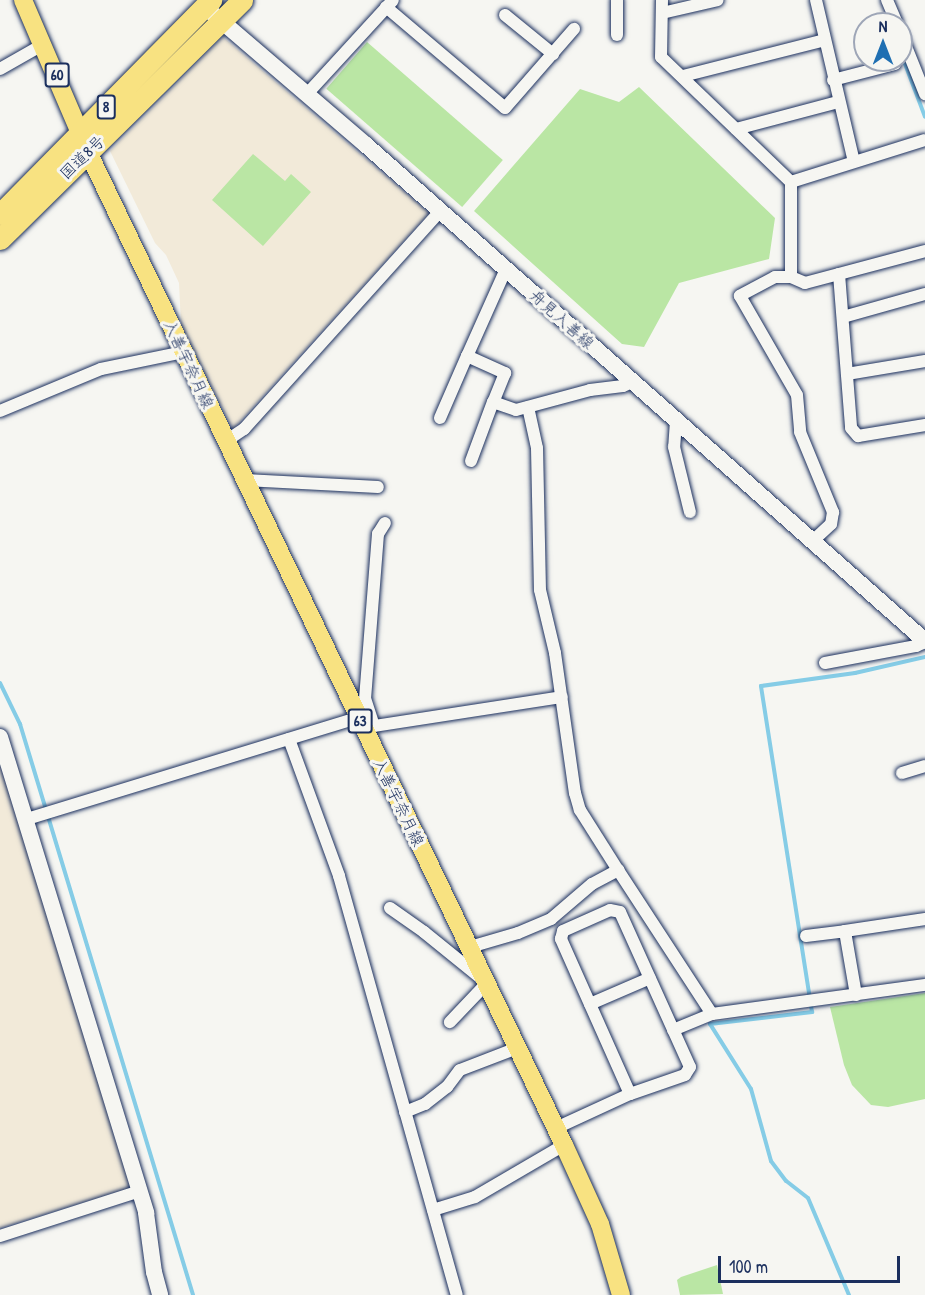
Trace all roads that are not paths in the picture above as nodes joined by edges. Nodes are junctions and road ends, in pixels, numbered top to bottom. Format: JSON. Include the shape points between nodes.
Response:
{"nodes":[{"id":1,"x":23,"y":0,"type":"edge"},
{"id":2,"x":242,"y":0,"type":"edge"},
{"id":3,"x":617,"y":0,"type":"edge"},
{"id":4,"x":662,"y":0,"type":"edge"},
{"id":5,"x":718,"y":0,"type":"edge"},
{"id":6,"x":816,"y":0,"type":"edge"},
{"id":7,"x":204,"y":2,"type":"edge"},
{"id":8,"x":390,"y":4,"type":"edge"},
{"id":9,"x":662,"y":13,"type":"junction"},
{"id":10,"x":505,"y":15,"type":"dead end"},
{"id":11,"x":220,"y":21,"type":"junction"},
{"id":12,"x":574,"y":29,"type":"dead end"},
{"id":13,"x":617,"y":35,"type":"dead end"},
{"id":14,"x":825,"y":40,"type":"junction"},
{"id":15,"x":44,"y":44,"type":"junction"},
{"id":16,"x":553,"y":54,"type":"junction"},
{"id":17,"x":913,"y":58,"type":"edge"},
{"id":18,"x":0,"y":69,"type":"edge"},
{"id":19,"x":864,"y":72,"type":"edge"},
{"id":20,"x":921,"y":74,"type":"edge"},
{"id":21,"x":683,"y":76,"type":"junction"},
{"id":22,"x":833,"y":80,"type":"junction"},
{"id":23,"x":307,"y":94,"type":"junction"},
{"id":24,"x":925,"y":94,"type":"edge"},
{"id":25,"x":838,"y":102,"type":"junction"},
{"id":26,"x":736,"y":129,"type":"junction"},
{"id":27,"x":925,"y":140,"type":"edge"},
{"id":28,"x":84,"y":142,"type":"junction"},
{"id":29,"x":854,"y":162,"type":"junction"},
{"id":30,"x":791,"y":182,"type":"junction"},
{"id":31,"x":440,"y":211,"type":"junction"},
{"id":32,"x":0,"y":214,"type":"edge"},
{"id":33,"x":0,"y":239,"type":"edge"},
{"id":34,"x":925,"y":251,"type":"edge"},
{"id":35,"x":506,"y":269,"type":"junction"},
{"id":36,"x":839,"y":274,"type":"junction"},
{"id":37,"x":791,"y":277,"type":"junction"},
{"id":38,"x":925,"y":294,"type":"edge"},
{"id":39,"x":843,"y":317,"type":"junction"},
{"id":40,"x":184,"y":352,"type":"junction"},
{"id":41,"x":467,"y":356,"type":"junction"},
{"id":42,"x":925,"y":362,"type":"edge"},
{"id":43,"x":847,"y":374,"type":"junction"},
{"id":44,"x":632,"y":382,"type":"junction"},
{"id":45,"x":493,"y":402,"type":"junction"},
{"id":46,"x":528,"y":407,"type":"junction"},
{"id":47,"x":0,"y":411,"type":"edge"},
{"id":48,"x":440,"y":418,"type":"dead end"},
{"id":49,"x":676,"y":421,"type":"junction"},
{"id":50,"x":925,"y":425,"type":"edge"},
{"id":51,"x":226,"y":441,"type":"junction"},
{"id":52,"x":471,"y":461,"type":"dead end"},
{"id":53,"x":244,"y":480,"type":"junction"},
{"id":54,"x":378,"y":487,"type":"dead end"},
{"id":55,"x":690,"y":512,"type":"dead end"},
{"id":56,"x":386,"y":523,"type":"dead end"},
{"id":57,"x":812,"y":542,"type":"junction"},
{"id":58,"x":925,"y":641,"type":"edge"},
{"id":59,"x":825,"y":663,"type":"dead end"},
{"id":60,"x":562,"y":697,"type":"junction"},
{"id":61,"x":365,"y":724,"type":"junction"},
{"id":62,"x":0,"y":737,"type":"edge"},
{"id":63,"x":289,"y":739,"type":"junction"},
{"id":64,"x":925,"y":766,"type":"edge"},
{"id":65,"x":902,"y":773,"type":"dead end"},
{"id":66,"x":27,"y":819,"type":"junction"},
{"id":67,"x":618,"y":870,"type":"junction"},
{"id":68,"x":390,"y":908,"type":"dead end"},
{"id":69,"x":925,"y":919,"type":"edge"},
{"id":70,"x":845,"y":931,"type":"junction"},
{"id":71,"x":806,"y":936,"type":"dead end"},
{"id":72,"x":470,"y":947,"type":"junction"},
{"id":73,"x":650,"y":978,"type":"junction"},
{"id":74,"x":487,"y":983,"type":"junction"},
{"id":75,"x":925,"y":985,"type":"edge"},
{"id":76,"x":856,"y":995,"type":"junction"},
{"id":77,"x":590,"y":1004,"type":"junction"},
{"id":78,"x":712,"y":1014,"type":"junction"},
{"id":79,"x":450,"y":1022,"type":"dead end"},
{"id":80,"x":673,"y":1030,"type":"junction"},
{"id":81,"x":517,"y":1048,"type":"junction"},
{"id":82,"x":630,"y":1094,"type":"junction"},
{"id":83,"x":405,"y":1112,"type":"junction"},
{"id":84,"x":556,"y":1128,"type":"junction"},
{"id":85,"x":564,"y":1145,"type":"junction"},
{"id":86,"x":140,"y":1191,"type":"junction"},
{"id":87,"x":433,"y":1210,"type":"junction"},
{"id":88,"x":0,"y":1236,"type":"edge"},
{"id":89,"x":160,"y":1295,"type":"edge"},
{"id":90,"x":457,"y":1295,"type":"edge"},
{"id":91,"x":621,"y":1295,"type":"edge"}],
"edges":[{"from":1,"to":15,"type":"main road","number":"60"},
{"from":2,"to":11,"type":"highway","name":"国道8号","number":"8"},
{"from":3,"to":13,"type":"street"},
{"from":4,"to":9,"type":"street"},
{"from":5,"to":9,"type":"street"},
{"from":6,"to":14,"type":"street"},
{"from":7,"to":11,"type":"main road","name":"舟見入善線"},
{"from":7,"to":28,"type":"highway","name":"国道8号","number":"8"},
{"from":8,"to":16,"type":"street","via":[[505,108]]},
{"from":8,"to":23,"type":"street"},
{"from":9,"to":21,"type":"street","via":[[661,57]]},
{"from":10,"to":16,"type":"street"},
{"from":11,"to":23,"type":"main road","name":"舟見入善線"},
{"from":11,"to":28,"type":"highway","name":"国道8号","number":"8"},
{"from":12,"to":16,"type":"street"},
{"from":14,"to":21,"type":"street"},
{"from":14,"to":22,"type":"street"},
{"from":15,"to":18,"type":"street"},
{"from":15,"to":28,"type":"main road","number":"60"},
{"from":17,"to":20,"type":"street"},
{"from":19,"to":22,"type":"street"},
{"from":20,"to":24,"type":"street"},
{"from":21,"to":26,"type":"street"},
{"from":22,"to":25,"type":"street"},
{"from":23,"to":31,"type":"main road","name":"舟見入善線"},
{"from":25,"to":26,"type":"street"},
{"from":25,"to":29,"type":"street"},
{"from":26,"to":30,"type":"street"},
{"from":27,"to":29,"type":"street"},
{"from":28,"to":32,"type":"highway","name":"国道8号","number":"8"},
{"from":28,"to":33,"type":"highway","name":"国道8号","number":"8"},
{"from":28,"to":40,"type":"main road","name":"入善宇奈月線","number":"63"},
{"from":29,"to":30,"type":"street"},
{"from":30,"to":37,"type":"street"},
{"from":31,"to":35,"type":"main road","name":"舟見入善線"},
{"from":31,"to":51,"type":"street","via":[[244,429]]},
{"from":34,"to":36,"type":"street"},
{"from":35,"to":41,"type":"street"},
{"from":35,"to":44,"type":"main road","name":"舟見入善線"},
{"from":36,"to":37,"type":"street","via":[[805,283]]},
{"from":36,"to":39,"type":"street"},
{"from":37,"to":57,"type":"street","via":[[775,278],[740,296],[797,395],[800,432],[833,512],[831,524]]},
{"from":38,"to":39,"type":"street"},
{"from":39,"to":43,"type":"street"},
{"from":40,"to":47,"type":"street","via":[[101,369]]},
{"from":40,"to":51,"type":"main road","name":"入善宇奈月線","number":"63"},
{"from":41,"to":45,"type":"street","via":[[506,373]]},
{"from":41,"to":48,"type":"street"},
{"from":42,"to":43,"type":"street"},
{"from":43,"to":50,"type":"street","via":[[851,428],[858,436]]},
{"from":44,"to":46,"type":"street"},
{"from":44,"to":49,"type":"main road","name":"舟見入善線"},
{"from":45,"to":46,"type":"street","via":[[516,410]]},
{"from":45,"to":52,"type":"street"},
{"from":46,"to":60,"type":"street","via":[[537,448],[540,590]]},
{"from":49,"to":55,"type":"street","via":[[674,447]]},
{"from":49,"to":57,"type":"main road","name":"舟見入善線"},
{"from":51,"to":53,"type":"main road","name":"入善宇奈月線","number":"63"},
{"from":53,"to":54,"type":"street"},
{"from":53,"to":61,"type":"main road","name":"入善宇奈月線","number":"63"},
{"from":56,"to":61,"type":"street","via":[[378,534]]},
{"from":57,"to":58,"type":"main road","name":"舟見入善線"},
{"from":58,"to":59,"type":"street"},
{"from":60,"to":61,"type":"street"},
{"from":60,"to":67,"type":"street","via":[[580,810]]},
{"from":61,"to":63,"type":"street"},
{"from":61,"to":72,"type":"main road","name":"入善宇奈月線","number":"63"},
{"from":62,"to":66,"type":"main road"},
{"from":63,"to":66,"type":"street"},
{"from":63,"to":83,"type":"street","via":[[339,876]]},
{"from":64,"to":65,"type":"street"},
{"from":66,"to":86,"type":"main road"},
{"from":67,"to":72,"type":"street","via":[[592,884],[551,919]]},
{"from":67,"to":78,"type":"street"},
{"from":68,"to":74,"type":"street"},
{"from":69,"to":70,"type":"street"},
{"from":70,"to":71,"type":"street"},
{"from":70,"to":76,"type":"street"},
{"from":72,"to":74,"type":"main road","name":"入善宇奈月線","number":"63"},
{"from":73,"to":77,"type":"street"},
{"from":73,"to":77,"type":"street","via":[[620,912],[610,910],[563,931],[561,939]]},
{"from":73,"to":80,"type":"street"},
{"from":74,"to":79,"type":"street"},
{"from":74,"to":81,"type":"main road","name":"入善宇奈月線","number":"63"},
{"from":75,"to":76,"type":"street"},
{"from":76,"to":78,"type":"street"},
{"from":77,"to":82,"type":"street"},
{"from":78,"to":80,"type":"street"},
{"from":80,"to":82,"type":"street","via":[[690,1067],[685,1075]]},
{"from":81,"to":83,"type":"street","via":[[460,1070],[447,1088]]},
{"from":81,"to":84,"type":"main road","name":"入善宇奈月線","number":"63"},
{"from":82,"to":84,"type":"street"},
{"from":83,"to":87,"type":"street"},
{"from":84,"to":85,"type":"main road","name":"入善宇奈月線","number":"63"},
{"from":85,"to":87,"type":"street","via":[[475,1197]]},
{"from":85,"to":91,"type":"main road","name":"入善宇奈月線","number":"63","via":[[600,1224]]},
{"from":86,"to":88,"type":"street"},
{"from":86,"to":89,"type":"main road"},
{"from":87,"to":90,"type":"street"}]}
